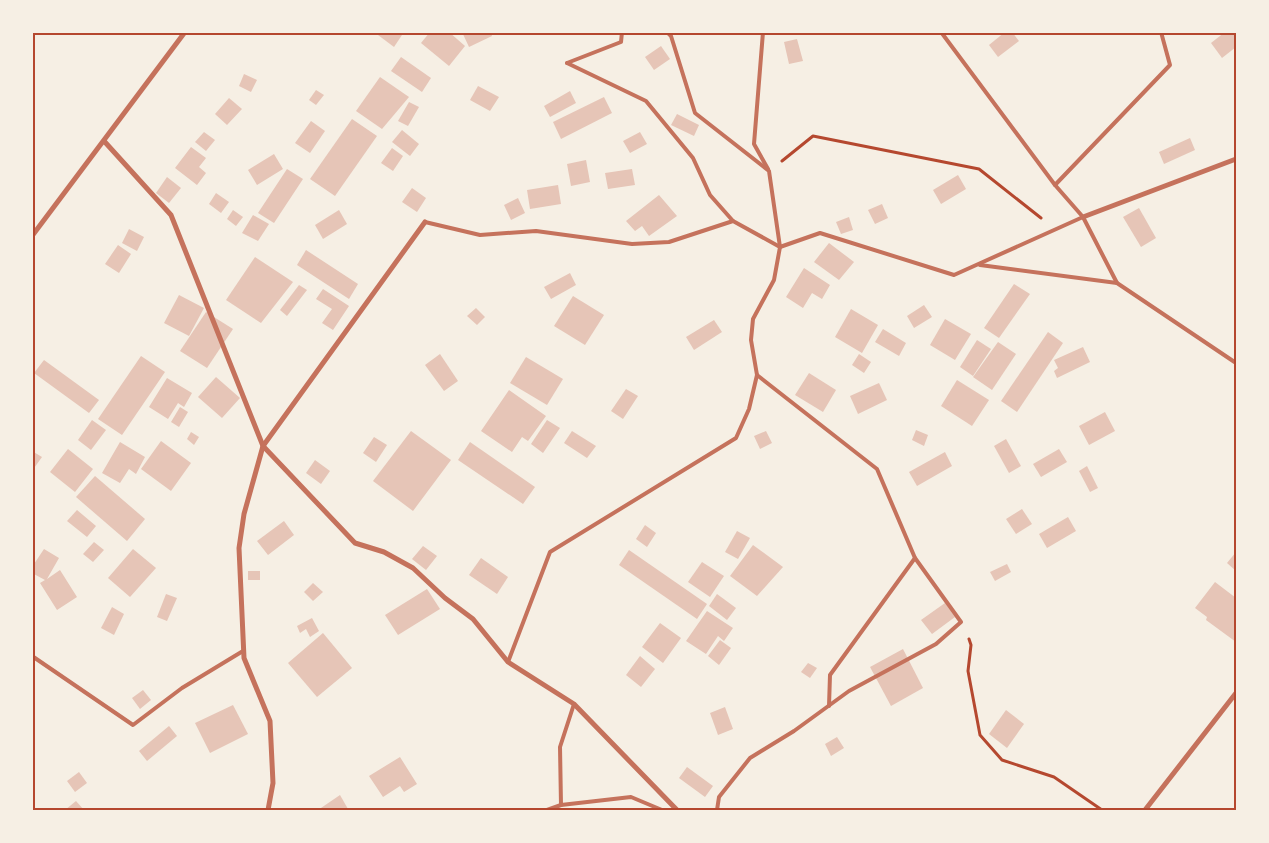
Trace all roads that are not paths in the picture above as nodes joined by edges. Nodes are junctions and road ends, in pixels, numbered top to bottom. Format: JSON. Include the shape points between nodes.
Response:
{"nodes":[{"id":1,"x":185,"y":32,"type":"edge"},
{"id":2,"x":622,"y":32,"type":"edge"},
{"id":3,"x":667,"y":32,"type":"edge"},
{"id":4,"x":763,"y":32,"type":"edge"},
{"id":5,"x":942,"y":32,"type":"edge"},
{"id":6,"x":1161,"y":32,"type":"edge"},
{"id":7,"x":104,"y":141,"type":"junction"},
{"id":8,"x":1236,"y":159,"type":"edge"},
{"id":9,"x":769,"y":170,"type":"junction"},
{"id":10,"x":1055,"y":185,"type":"junction"},
{"id":11,"x":1083,"y":217,"type":"junction"},
{"id":12,"x":732,"y":221,"type":"junction"},
{"id":13,"x":425,"y":222,"type":"joint"},
{"id":14,"x":32,"y":236,"type":"edge"},
{"id":15,"x":780,"y":247,"type":"junction"},
{"id":16,"x":980,"y":265,"type":"junction"},
{"id":17,"x":1117,"y":284,"type":"junction"},
{"id":18,"x":1236,"y":363,"type":"edge"},
{"id":19,"x":757,"y":375,"type":"junction"},
{"id":20,"x":263,"y":446,"type":"junction"},
{"id":21,"x":914,"y":558,"type":"junction"},
{"id":22,"x":243,"y":651,"type":"junction"},
{"id":23,"x":32,"y":656,"type":"edge"},
{"id":24,"x":508,"y":662,"type":"junction"},
{"id":25,"x":1236,"y":693,"type":"edge"},
{"id":26,"x":574,"y":704,"type":"junction"},
{"id":27,"x":829,"y":706,"type":"junction"},
{"id":28,"x":561,"y":805,"type":"junction"},
{"id":29,"x":268,"y":810,"type":"edge"},
{"id":30,"x":547,"y":810,"type":"edge"},
{"id":31,"x":662,"y":810,"type":"edge"},
{"id":32,"x":677,"y":810,"type":"edge"},
{"id":33,"x":717,"y":810,"type":"edge"},
{"id":34,"x":1145,"y":810,"type":"edge"}],
"edges":[{"from":1,"to":7,"type":"street"},
{"from":2,"to":12,"type":"lane","via":[[620,42],[567,63],[646,101],[693,158],[710,195]]},
{"from":3,"to":9,"type":"lane","via":[[695,113]]},
{"from":4,"to":9,"type":"lane","via":[[754,144]]},
{"from":5,"to":10,"type":"lane"},
{"from":6,"to":10,"type":"lane","via":[[1170,65]]},
{"from":7,"to":14,"type":"street"},
{"from":7,"to":20,"type":"street","via":[[171,215]]},
{"from":8,"to":11,"type":"street"},
{"from":9,"to":15,"type":"lane"},
{"from":10,"to":11,"type":"lane"},
{"from":11,"to":16,"type":"lane"},
{"from":11,"to":17,"type":"lane"},
{"from":12,"to":13,"type":"lane","via":[[669,242],[632,244],[536,231],[480,235]]},
{"from":12,"to":15,"type":"lane"},
{"from":13,"to":20,"type":"street"},
{"from":15,"to":16,"type":"lane","via":[[820,233],[954,275]]},
{"from":15,"to":19,"type":"lane","via":[[774,280],[752,319],[751,340]]},
{"from":16,"to":17,"type":"lane"},
{"from":17,"to":18,"type":"lane"},
{"from":19,"to":21,"type":"lane","via":[[877,469]]},
{"from":19,"to":24,"type":"lane","via":[[749,409],[736,438],[550,552]]},
{"from":20,"to":22,"type":"street","via":[[238,548]]},
{"from":20,"to":24,"type":"street","via":[[355,543],[384,552],[413,568],[472,619]]},
{"from":21,"to":27,"type":"lane","via":[[830,675]]},
{"from":21,"to":27,"type":"lane","via":[[961,622],[936,644],[848,691]]},
{"from":22,"to":23,"type":"lane","via":[[182,688],[134,725]]},
{"from":22,"to":29,"type":"street","via":[[270,721],[273,783]]},
{"from":24,"to":26,"type":"street"},
{"from":25,"to":34,"type":"street"},
{"from":26,"to":28,"type":"lane","via":[[560,747]]},
{"from":26,"to":32,"type":"street"},
{"from":27,"to":33,"type":"lane","via":[[750,758],[719,797]]},
{"from":28,"to":30,"type":"lane"},
{"from":28,"to":31,"type":"lane","via":[[631,797]]}]}
